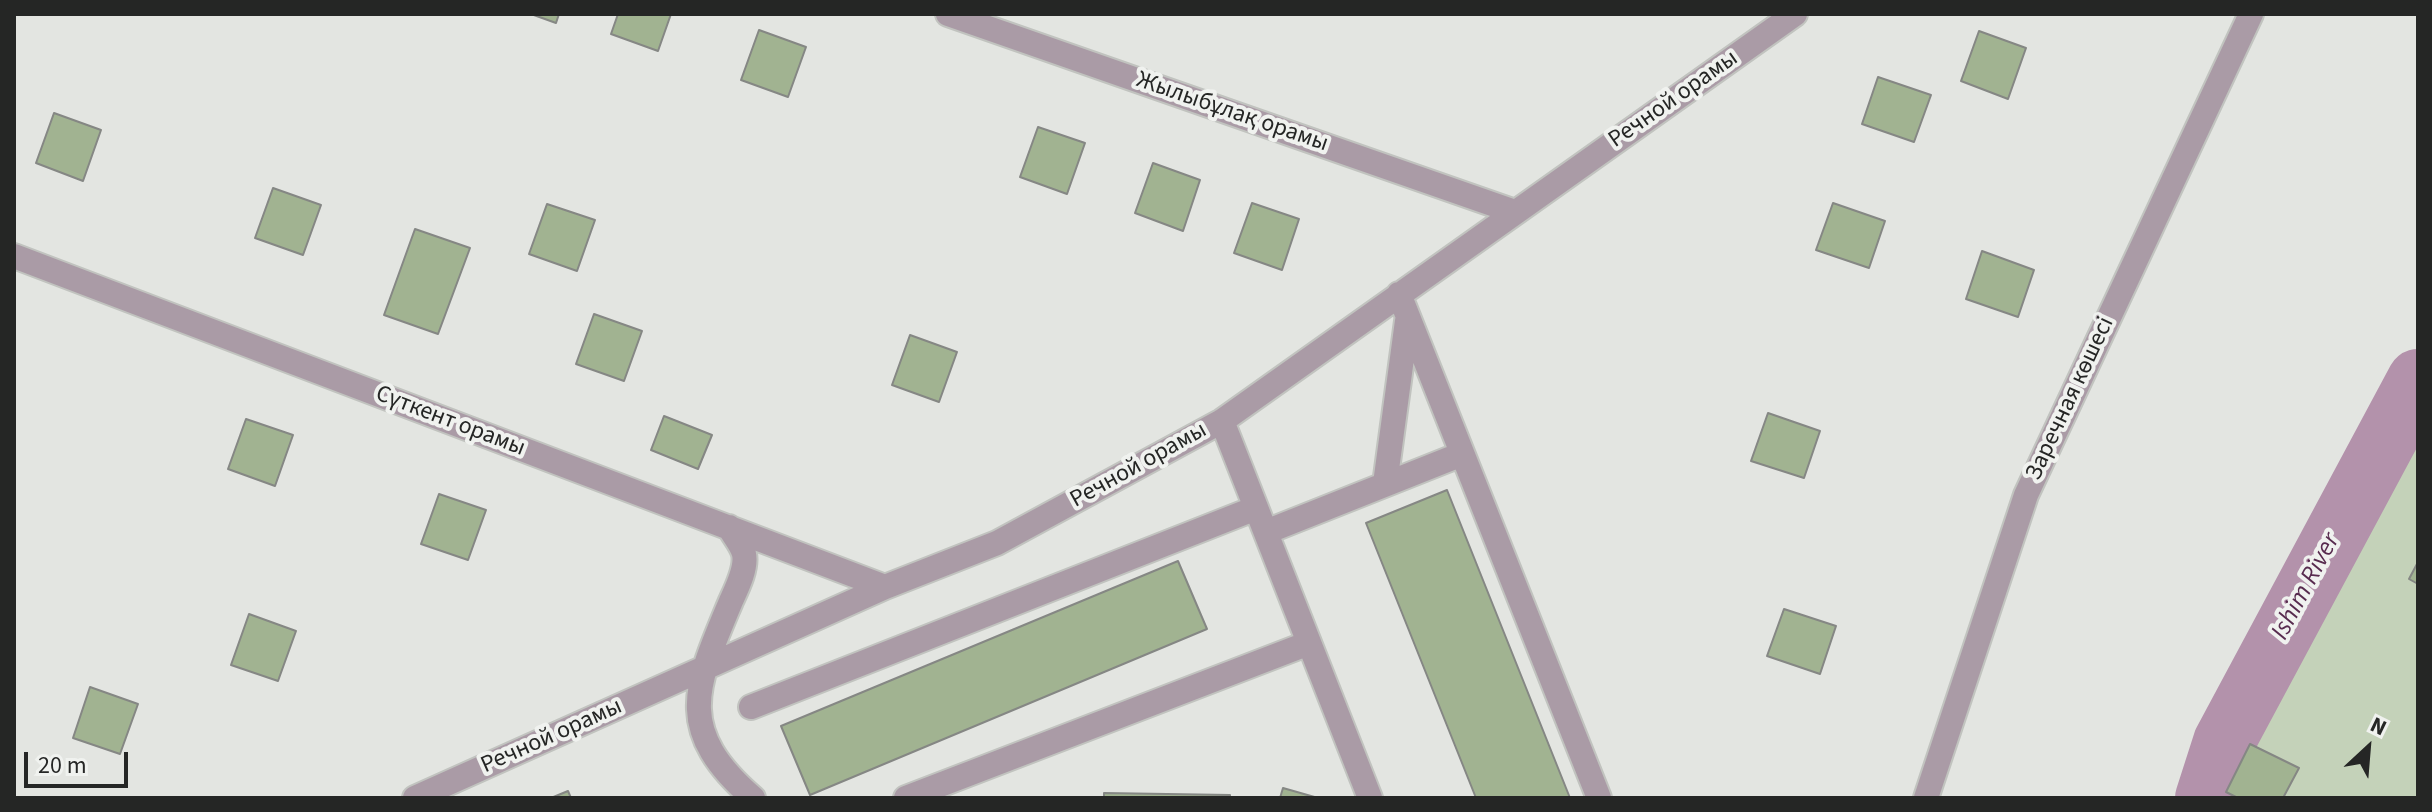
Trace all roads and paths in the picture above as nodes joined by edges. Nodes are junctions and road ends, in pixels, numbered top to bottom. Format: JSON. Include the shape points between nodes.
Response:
{"nodes":[{"id":1,"x":948,"y":14,"type":"edge"},
{"id":2,"x":1795,"y":14,"type":"edge"},
{"id":3,"x":2251,"y":14,"type":"edge"},
{"id":4,"x":1515,"y":212,"type":"junction"},
{"id":5,"x":14,"y":256,"type":"edge"},
{"id":6,"x":1399,"y":294,"type":"junction"},
{"id":7,"x":1407,"y":321,"type":"junction"},
{"id":8,"x":1222,"y":421,"type":"junction"},
{"id":9,"x":1462,"y":454,"type":"junction"},
{"id":10,"x":1385,"y":484,"type":"junction"},
{"id":11,"x":1256,"y":508,"type":"junction"},
{"id":12,"x":729,"y":527,"type":"junction"},
{"id":13,"x":1266,"y":532,"type":"junction"},
{"id":14,"x":885,"y":587,"type":"junction"},
{"id":15,"x":1309,"y":643,"type":"junction"},
{"id":16,"x":702,"y":671,"type":"junction"},
{"id":17,"x":751,"y":707,"type":"dead end"},
{"id":18,"x":415,"y":798,"type":"edge"},
{"id":19,"x":753,"y":798,"type":"edge"},
{"id":20,"x":906,"y":798,"type":"edge"},
{"id":21,"x":1370,"y":798,"type":"edge"},
{"id":22,"x":1599,"y":798,"type":"edge"},
{"id":23,"x":1926,"y":798,"type":"edge"}],
"edges":[{"from":1,"to":4,"type":"street","name":"Жылыбұлақ орамы"},
{"from":2,"to":4,"type":"street","name":"Речной орамы"},
{"from":3,"to":23,"type":"street","name":"Заречная көшесі","via":[[2026,495]]},
{"from":4,"to":6,"type":"street","name":"Речной орамы"},
{"from":5,"to":12,"type":"street","name":"Сүткент орамы"},
{"from":6,"to":7,"type":"street"},
{"from":6,"to":8,"type":"street","name":"Речной орамы"},
{"from":7,"to":9,"type":"street"},
{"from":7,"to":10,"type":"street"},
{"from":8,"to":11,"type":"street"},
{"from":8,"to":14,"type":"street","name":"Речной орамы","via":[[997,543]]},
{"from":9,"to":10,"type":"street"},
{"from":9,"to":22,"type":"street"},
{"from":10,"to":13,"type":"street"},
{"from":11,"to":13,"type":"street"},
{"from":11,"to":17,"type":"street"},
{"from":12,"to":14,"type":"street","name":"Сүткент орамы"},
{"from":12,"to":16,"type":"street","via":[[744,555],[740,581]]},
{"from":13,"to":15,"type":"street"},
{"from":14,"to":16,"type":"street","name":"Речной орамы"},
{"from":15,"to":20,"type":"street"},
{"from":15,"to":21,"type":"street"},
{"from":16,"to":18,"type":"street","name":"Речной орамы"},
{"from":16,"to":19,"type":"street","via":[[697,713],[708,746]]}]}
